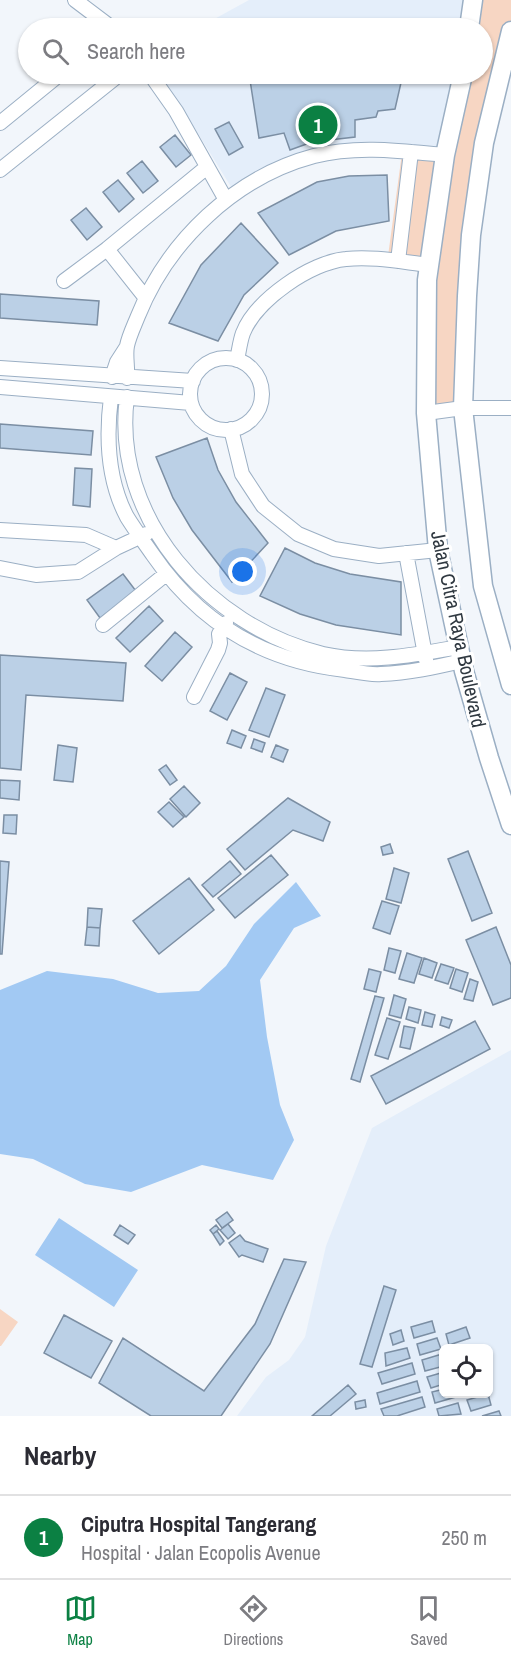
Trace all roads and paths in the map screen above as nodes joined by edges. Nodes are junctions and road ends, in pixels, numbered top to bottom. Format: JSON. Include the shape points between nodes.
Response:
{"nodes":[{"id":1,"x":75,"y":0,"type":"edge"},
{"id":2,"x":473,"y":0,"type":"edge"},
{"id":3,"x":97,"y":18,"type":"edge"},
{"id":4,"x":470,"y":18,"type":"edge"},
{"id":5,"x":511,"y":31,"type":"edge"},
{"id":6,"x":48,"y":84,"type":"edge"},
{"id":7,"x":107,"y":84,"type":"edge"},
{"id":8,"x":157,"y":84,"type":"edge"},
{"id":9,"x":461,"y":84,"type":"edge"},
{"id":10,"x":0,"y":123,"type":"edge"},
{"id":11,"x":411,"y":152,"type":"junction"},
{"id":12,"x":445,"y":155,"type":"junction"},
{"id":13,"x":207,"y":166,"type":"junction"},
{"id":14,"x":0,"y":170,"type":"edge"},
{"id":15,"x":226,"y":200,"type":"junction"},
{"id":16,"x":107,"y":249,"type":"junction"},
{"id":17,"x":398,"y":261,"type":"junction"},
{"id":18,"x":429,"y":265,"type":"junction"},
{"id":19,"x":64,"y":281,"type":"dead end"},
{"id":20,"x":145,"y":297,"type":"junction"},
{"id":21,"x":126,"y":348,"type":"junction"},
{"id":22,"x":237,"y":360,"type":"junction"},
{"id":23,"x":0,"y":368,"type":"edge"},
{"id":24,"x":112,"y":377,"type":"junction"},
{"id":25,"x":128,"y":378,"type":"junction"},
{"id":26,"x":193,"y":381,"type":"junction"},
{"id":27,"x":0,"y":387,"type":"edge"},
{"id":28,"x":111,"y":397,"type":"junction"},
{"id":29,"x":127,"y":397,"type":"junction"},
{"id":30,"x":191,"y":403,"type":"junction"},
{"id":31,"x":463,"y":408,"type":"junction"},
{"id":32,"x":511,"y":408,"type":"edge"},
{"id":33,"x":426,"y":413,"type":"junction"},
{"id":34,"x":231,"y":429,"type":"junction"},
{"id":35,"x":155,"y":529,"type":"junction"},
{"id":36,"x":0,"y":530,"type":"edge"},
{"id":37,"x":141,"y":537,"type":"junction"},
{"id":38,"x":116,"y":548,"type":"junction"},
{"id":39,"x":438,"y":550,"type":"junction"},
{"id":40,"x":405,"y":553,"type":"junction"},
{"id":41,"x":0,"y":568,"type":"edge"},
{"id":42,"x":166,"y":574,"type":"junction"},
{"id":43,"x":232,"y":614,"type":"junction"},
{"id":44,"x":103,"y":625,"type":"dead end"},
{"id":45,"x":223,"y":628,"type":"junction"},
{"id":46,"x":425,"y":653,"type":"junction"},
{"id":47,"x":461,"y":654,"type":"junction"},
{"id":48,"x":429,"y":673,"type":"junction"},
{"id":49,"x":511,"y":685,"type":"edge"},
{"id":50,"x":194,"y":697,"type":"dead end"},
{"id":51,"x":511,"y":825,"type":"edge"}],
"edges":[{"from":1,"to":3,"type":"street"},
{"from":2,"to":4,"type":"main road"},
{"from":5,"to":31,"type":"main road","name":"Jalan Citra Raya Boulevard","via":[[484,143],[471,235]]},
{"from":6,"to":10,"type":"street"},
{"from":7,"to":14,"type":"street"},
{"from":8,"to":13,"type":"street"},
{"from":9,"to":12,"type":"main road","name":"Jalan Citra Raya Boulevard"},
{"from":11,"to":12,"type":"street"},
{"from":11,"to":15,"type":"street","via":[[367,150],[313,157],[263,176]]},
{"from":11,"to":17,"type":"street"},
{"from":12,"to":18,"type":"main road","name":"Jalan Citra Raya Boulevard"},
{"from":13,"to":15,"type":"street"},
{"from":13,"to":16,"type":"street"},
{"from":15,"to":20,"type":"street","via":[[200,222],[172,255]]},
{"from":16,"to":19,"type":"street"},
{"from":16,"to":20,"type":"street"},
{"from":17,"to":18,"type":"street"},
{"from":17,"to":22,"type":"street","via":[[344,259],[317,267],[288,284],[261,306],[244,332]]},
{"from":18,"to":33,"type":"main road","name":"Jalan Citra Raya Boulevard"},
{"from":20,"to":21,"type":"street"},
{"from":21,"to":24,"type":"street"},
{"from":21,"to":25,"type":"street"},
{"from":22,"to":26,"type":"street","via":[[214,360]]},
{"from":22,"to":34,"type":"street","via":[[256,374],[261,397],[252,418]]},
{"from":23,"to":24,"type":"street"},
{"from":24,"to":25,"type":"street"},
{"from":25,"to":26,"type":"street"},
{"from":26,"to":30,"type":"street"},
{"from":27,"to":28,"type":"street"},
{"from":28,"to":29,"type":"street"},
{"from":28,"to":37,"type":"street","via":[[111,464],[127,516]]},
{"from":29,"to":30,"type":"street"},
{"from":29,"to":35,"type":"street","via":[[124,421],[129,458],[143,509]]},
{"from":30,"to":34,"type":"street","via":[[208,426]]},
{"from":31,"to":32,"type":"street"},
{"from":31,"to":33,"type":"street"},
{"from":31,"to":49,"type":"main road","name":"Jalan Citra Raya Boulevard","via":[[483,586]]},
{"from":33,"to":39,"type":"main road","name":"Jalan Citra Raya Boulevard"},
{"from":34,"to":40,"type":"street","via":[[242,474],[263,506],[297,534],[334,549],[380,556]]},
{"from":35,"to":37,"type":"street"},
{"from":35,"to":43,"type":"street","via":[[169,552],[201,588]]},
{"from":36,"to":38,"type":"street","via":[[86,535]]},
{"from":37,"to":38,"type":"street"},
{"from":37,"to":42,"type":"street"},
{"from":38,"to":41,"type":"street","via":[[78,572],[36,575]]},
{"from":39,"to":40,"type":"street"},
{"from":39,"to":47,"type":"main road","name":"Jalan Citra Raya Boulevard"},
{"from":40,"to":46,"type":"street"},
{"from":42,"to":44,"type":"street"},
{"from":42,"to":45,"type":"street","via":[[192,603]]},
{"from":43,"to":45,"type":"street"},
{"from":43,"to":46,"type":"street","via":[[279,640],[324,654],[376,659]]},
{"from":45,"to":48,"type":"street","via":[[274,653],[322,668],[379,674]]},
{"from":45,"to":50,"type":"street","via":[[218,650]]},
{"from":46,"to":47,"type":"street"},
{"from":46,"to":48,"type":"street"},
{"from":47,"to":48,"type":"street"},
{"from":47,"to":51,"type":"main road","name":"Jalan Citra Raya Boulevard"}]}
